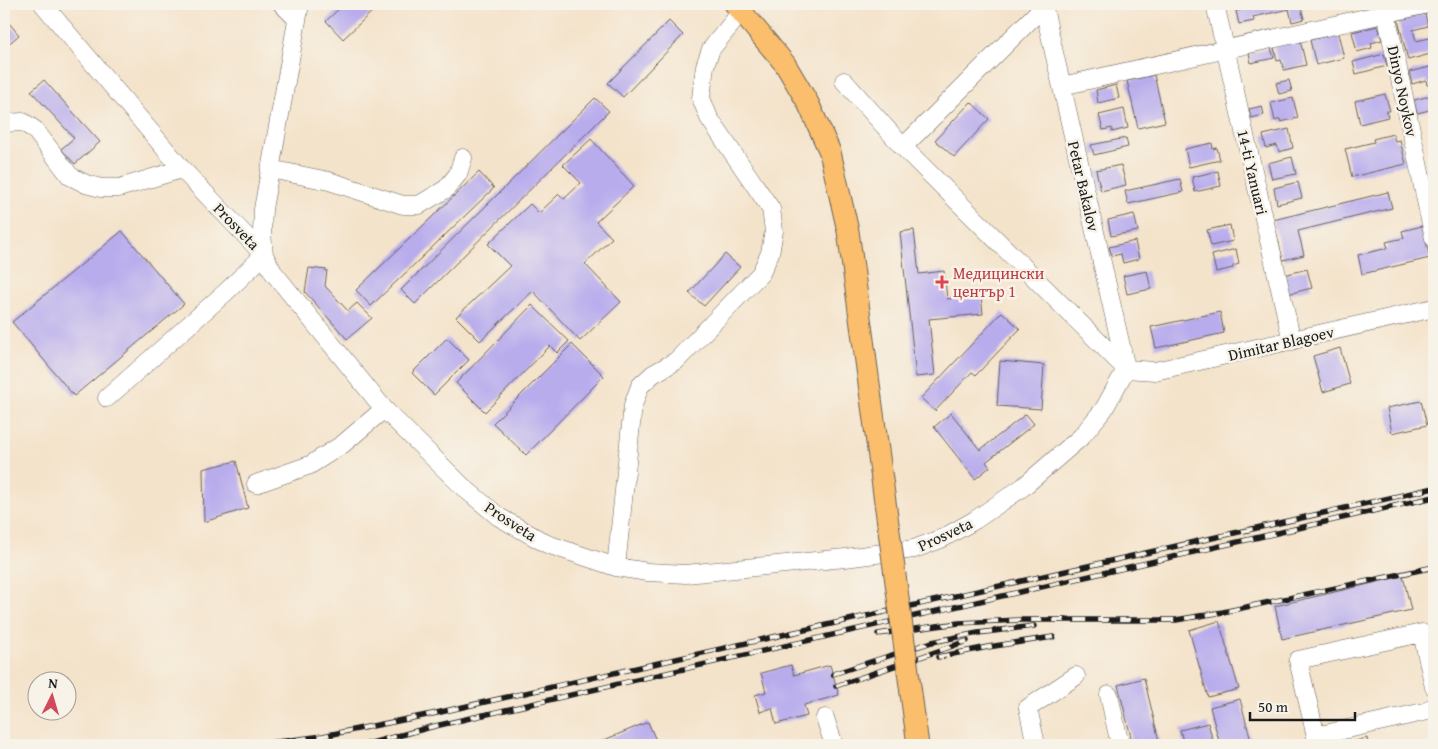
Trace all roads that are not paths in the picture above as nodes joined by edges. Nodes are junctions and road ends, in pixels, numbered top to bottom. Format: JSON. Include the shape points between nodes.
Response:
{"nodes":[{"id":1,"x":282,"y":4,"type":"edge"},
{"id":2,"x":1215,"y":4,"type":"edge"},
{"id":3,"x":1428,"y":4,"type":"edge"},
{"id":4,"x":1043,"y":5,"type":"edge"},
{"id":5,"x":49,"y":6,"type":"edge"},
{"id":6,"x":738,"y":7,"type":"edge"},
{"id":7,"x":1385,"y":8,"type":"edge"},
{"id":8,"x":299,"y":11,"type":"edge"},
{"id":9,"x":1226,"y":50,"type":"junction"},
{"id":10,"x":844,"y":81,"type":"dead end"},
{"id":11,"x":1062,"y":86,"type":"junction"},
{"id":12,"x":4,"y":123,"type":"edge"},
{"id":13,"x":903,"y":147,"type":"junction"},
{"id":14,"x":463,"y":158,"type":"dead end"},
{"id":15,"x":182,"y":169,"type":"junction"},
{"id":16,"x":270,"y":169,"type":"junction"},
{"id":17,"x":1429,"y":190,"type":"edge"},
{"id":18,"x":1434,"y":238,"type":"edge"},
{"id":19,"x":264,"y":254,"type":"junction"},
{"id":20,"x":1434,"y":308,"type":"edge"},
{"id":21,"x":1292,"y":341,"type":"junction"},
{"id":22,"x":1126,"y":369,"type":"junction"},
{"id":23,"x":108,"y":398,"type":"dead end"},
{"id":24,"x":384,"y":409,"type":"junction"},
{"id":25,"x":256,"y":484,"type":"dead end"},
{"id":26,"x":616,"y":568,"type":"junction"},
{"id":27,"x":1076,"y":676,"type":"dead end"},
{"id":28,"x":1434,"y":687,"type":"edge"},
{"id":29,"x":1109,"y":695,"type":"dead end"},
{"id":30,"x":1434,"y":706,"type":"edge"},
{"id":31,"x":825,"y":718,"type":"dead end"},
{"id":32,"x":1317,"y":741,"type":"edge"},
{"id":33,"x":1116,"y":744,"type":"edge"},
{"id":34,"x":834,"y":745,"type":"edge"},
{"id":35,"x":918,"y":745,"type":"edge"},
{"id":36,"x":1036,"y":745,"type":"edge"}],
"edges":[{"from":1,"to":8,"type":"street"},
{"from":2,"to":9,"type":"street","name":"14-ti Yanuari"},
{"from":3,"to":7,"type":"street"},
{"from":4,"to":11,"type":"street","name":"Petar Bakalov"},
{"from":4,"to":13,"type":"street"},
{"from":5,"to":15,"type":"street","name":"Prosveta"},
{"from":6,"to":26,"type":"street","via":[[711,49],[701,98],[709,118],[771,209],[774,231],[770,253],[761,273],[676,361],[640,386],[633,406]]},
{"from":6,"to":35,"type":"main road","bridge":true,"via":[[785,64],[808,103],[830,152],[848,230]]},
{"from":7,"to":9,"type":"street"},
{"from":7,"to":17,"type":"street","name":"Dinyo Noykov"},
{"from":8,"to":16,"type":"street"},
{"from":9,"to":11,"type":"street"},
{"from":9,"to":21,"type":"street","name":"14-ti Yanuari"},
{"from":10,"to":13,"type":"street"},
{"from":11,"to":22,"type":"street","name":"Petar Bakalov"},
{"from":12,"to":15,"type":"street","via":[[23,122],[35,130],[70,176],[101,188],[119,188]]},
{"from":13,"to":22,"type":"street"},
{"from":14,"to":16,"type":"street","via":[[458,174],[446,189],[419,205],[403,205],[328,181]]},
{"from":15,"to":19,"type":"street","name":"Prosveta"},
{"from":16,"to":19,"type":"street","via":[[263,209]]},
{"from":17,"to":18,"type":"street","name":"Dinyo Noykov"},
{"from":19,"to":23,"type":"street","via":[[228,291]]},
{"from":19,"to":24,"type":"street","name":"Prosveta","via":[[273,272]]},
{"from":20,"to":21,"type":"street","name":"Dimitar Blagoev"},
{"from":21,"to":22,"type":"street","name":"Dimitar Blagoev","via":[[1155,371]]},
{"from":22,"to":26,"type":"street","name":"Prosveta","via":[[1104,409],[1081,437],[1024,487],[943,538],[914,549],[686,574]]},
{"from":24,"to":25,"type":"street","via":[[343,444],[310,465]]},
{"from":24,"to":26,"type":"street","name":"Prosveta","via":[[464,488],[499,517],[547,544]]},
{"from":27,"to":36,"type":"street","via":[[1028,708]]},
{"from":28,"to":32,"type":"street","via":[[1422,633],[1298,660]]},
{"from":29,"to":33,"type":"street"},
{"from":30,"to":32,"type":"street","via":[[1428,711]]},
{"from":31,"to":34,"type":"street"}]}
